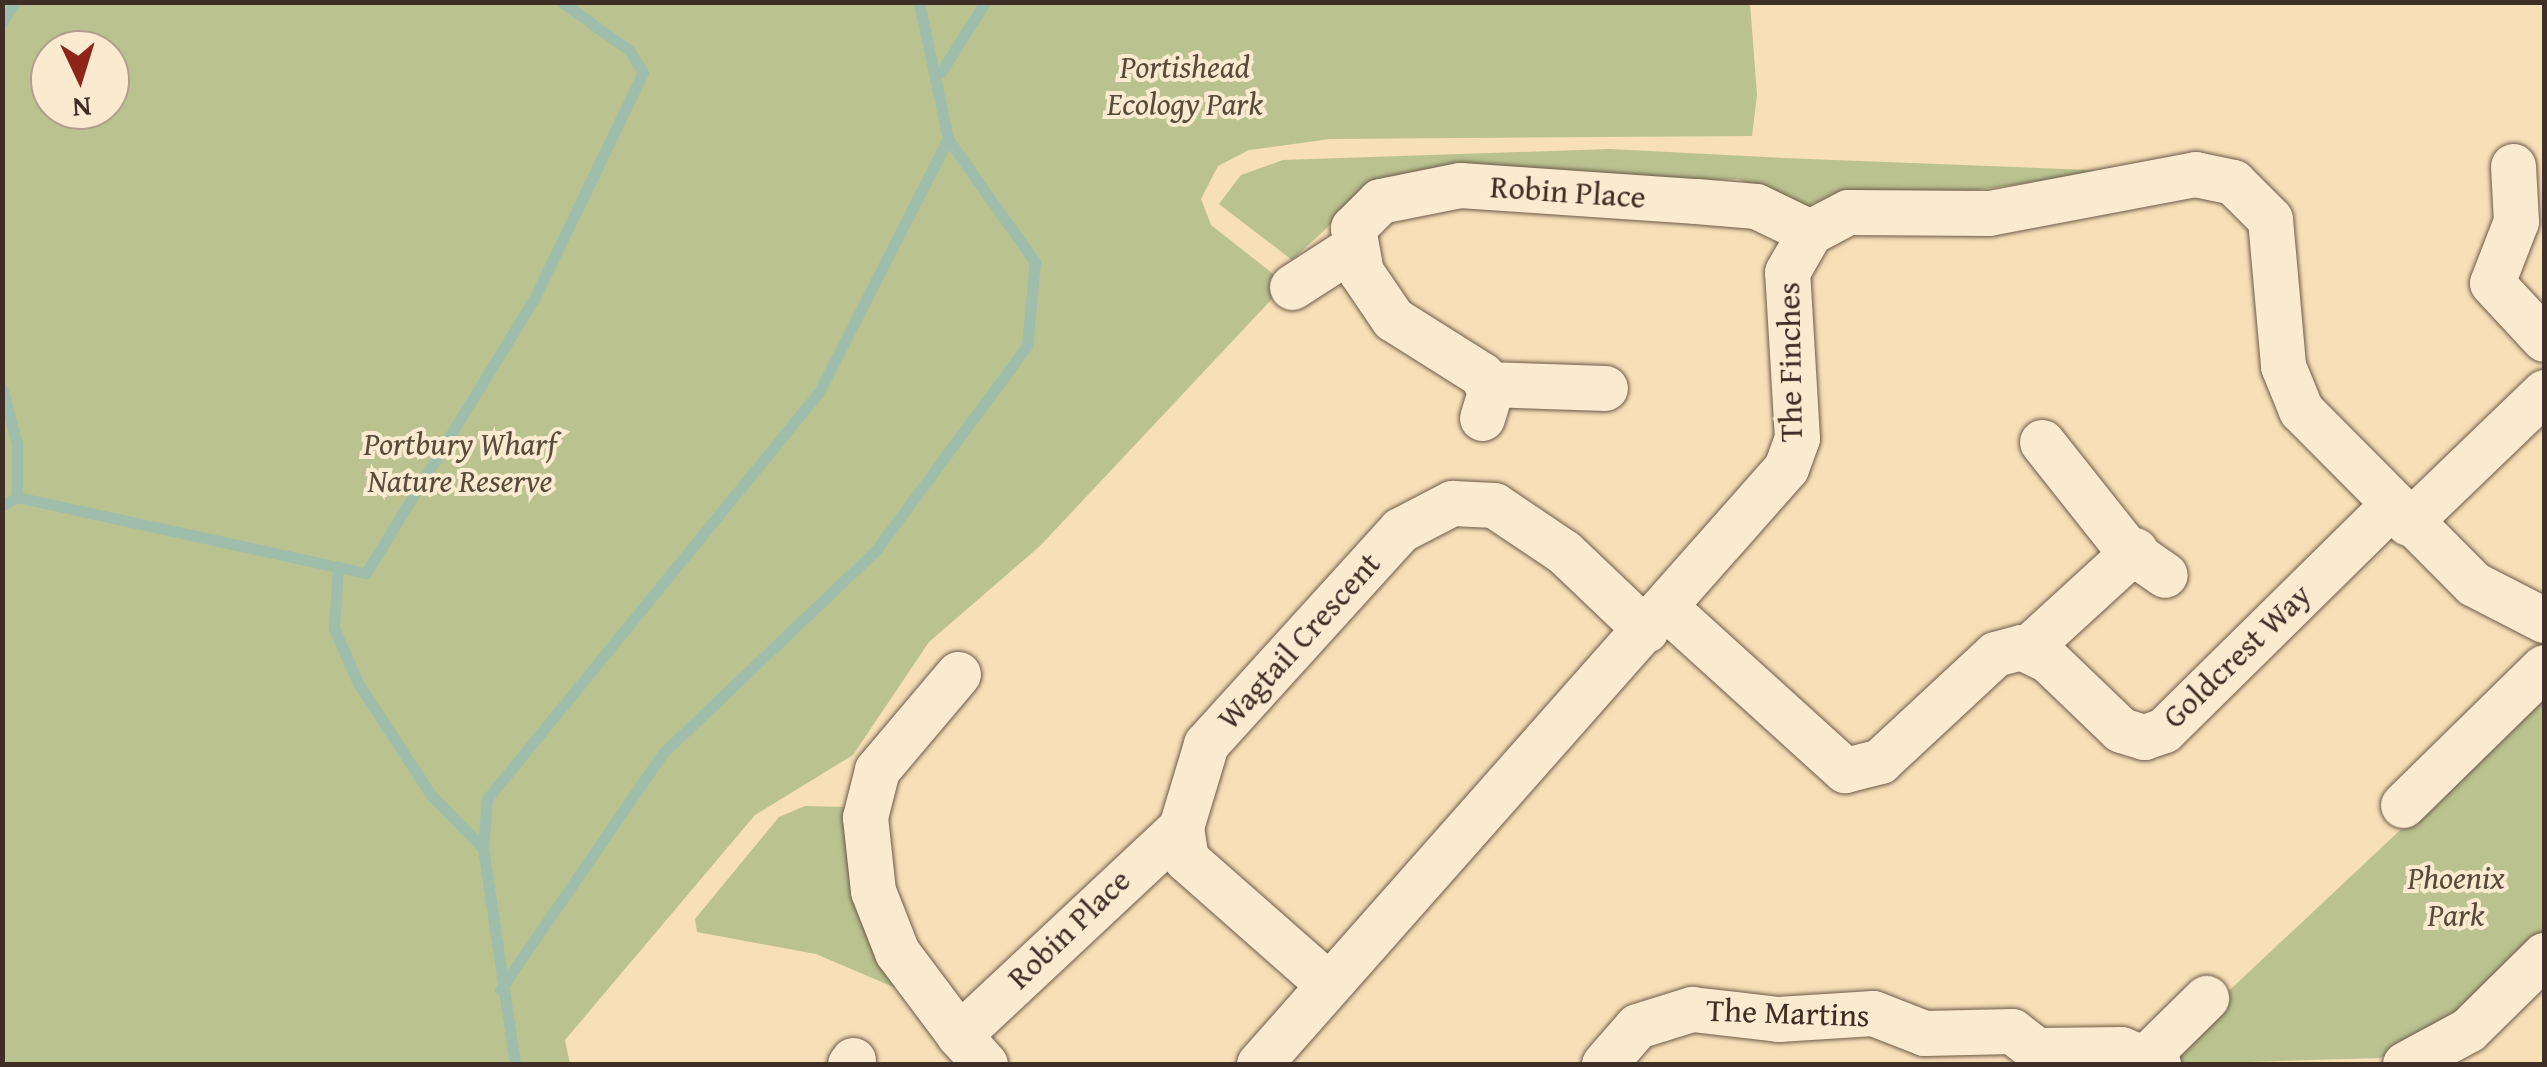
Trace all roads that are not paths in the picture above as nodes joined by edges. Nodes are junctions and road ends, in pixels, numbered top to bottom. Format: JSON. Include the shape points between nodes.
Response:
{"nodes":[{"id":1,"x":2513,"y":166,"type":"dead end"},
{"id":2,"x":1810,"y":232,"type":"junction"},
{"id":3,"x":1354,"y":247,"type":"junction"},
{"id":4,"x":1292,"y":287,"type":"dead end"},
{"id":5,"x":2544,"y":339,"type":"edge"},
{"id":6,"x":1605,"y":388,"type":"dead end"},
{"id":7,"x":2544,"y":392,"type":"edge"},
{"id":8,"x":2042,"y":442,"type":"dead end"},
{"id":9,"x":2400,"y":515,"type":"junction"},
{"id":10,"x":1655,"y":619,"type":"junction"},
{"id":11,"x":2544,"y":620,"type":"edge"},
{"id":12,"x":2028,"y":648,"type":"junction"},
{"id":13,"x":2544,"y":668,"type":"edge"},
{"id":14,"x":958,"y":674,"type":"dead end"},
{"id":15,"x":2404,"y":805,"type":"dead end"},
{"id":16,"x":1182,"y":827,"type":"junction"},
{"id":17,"x":2544,"y":954,"type":"edge"},
{"id":18,"x":1328,"y":984,"type":"junction"},
{"id":19,"x":2206,"y":998,"type":"dead end"},
{"id":20,"x":972,"y":1050,"type":"edge"},
{"id":21,"x":2153,"y":1060,"type":"edge"},
{"id":22,"x":1259,"y":1064,"type":"edge"},
{"id":23,"x":1604,"y":1064,"type":"edge"},
{"id":24,"x":2405,"y":1064,"type":"edge"}],
"edges":[{"from":1,"to":5,"type":"street","via":[[2516,221],[2492,283]]},
{"from":2,"to":3,"type":"street","name":"Robin Place","via":[[1756,206],[1460,185],[1380,201],[1353,228]]},
{"from":2,"to":9,"type":"street","via":[[1860,209],[1989,213],[2195,174],[2233,182],[2270,219],[2290,390]]},
{"from":2,"to":10,"type":"street","name":"The Finches","via":[[1794,253],[1784,298],[1794,453]]},
{"from":3,"to":4,"type":"street"},
{"from":3,"to":6,"type":"street","via":[[1393,319],[1485,401]]},
{"from":7,"to":9,"type":"street","name":"Goldcrest Way"},
{"from":8,"to":12,"type":"street","via":[[2150,562]]},
{"from":9,"to":11,"type":"street","via":[[2474,584]]},
{"from":9,"to":12,"type":"street","name":"Goldcrest Way","via":[[2160,733],[2124,732]]},
{"from":10,"to":12,"type":"street","via":[[1845,770],[1880,761],[1995,654]]},
{"from":10,"to":16,"type":"street","name":"Wagtail Crescent","via":[[1494,506],[1426,512],[1206,744]]},
{"from":10,"to":18,"type":"street","name":"The Finches"},
{"from":13,"to":15,"type":"street"},
{"from":14,"to":20,"type":"street","name":"Robin Place","via":[[878,770],[864,817],[873,891],[897,952]]},
{"from":16,"to":18,"type":"street","via":[[1186,859]]},
{"from":16,"to":20,"type":"street","name":"Robin Place"},
{"from":17,"to":24,"type":"street","via":[[2468,1030]]},
{"from":18,"to":22,"type":"street","name":"The Finches"},
{"from":19,"to":21,"type":"street"},
{"from":21,"to":23,"type":"street","name":"The Martins","via":[[2040,1050],[2012,1031],[1924,1033],[1860,1012],[1778,1019],[1692,1009],[1637,1026]]}]}
